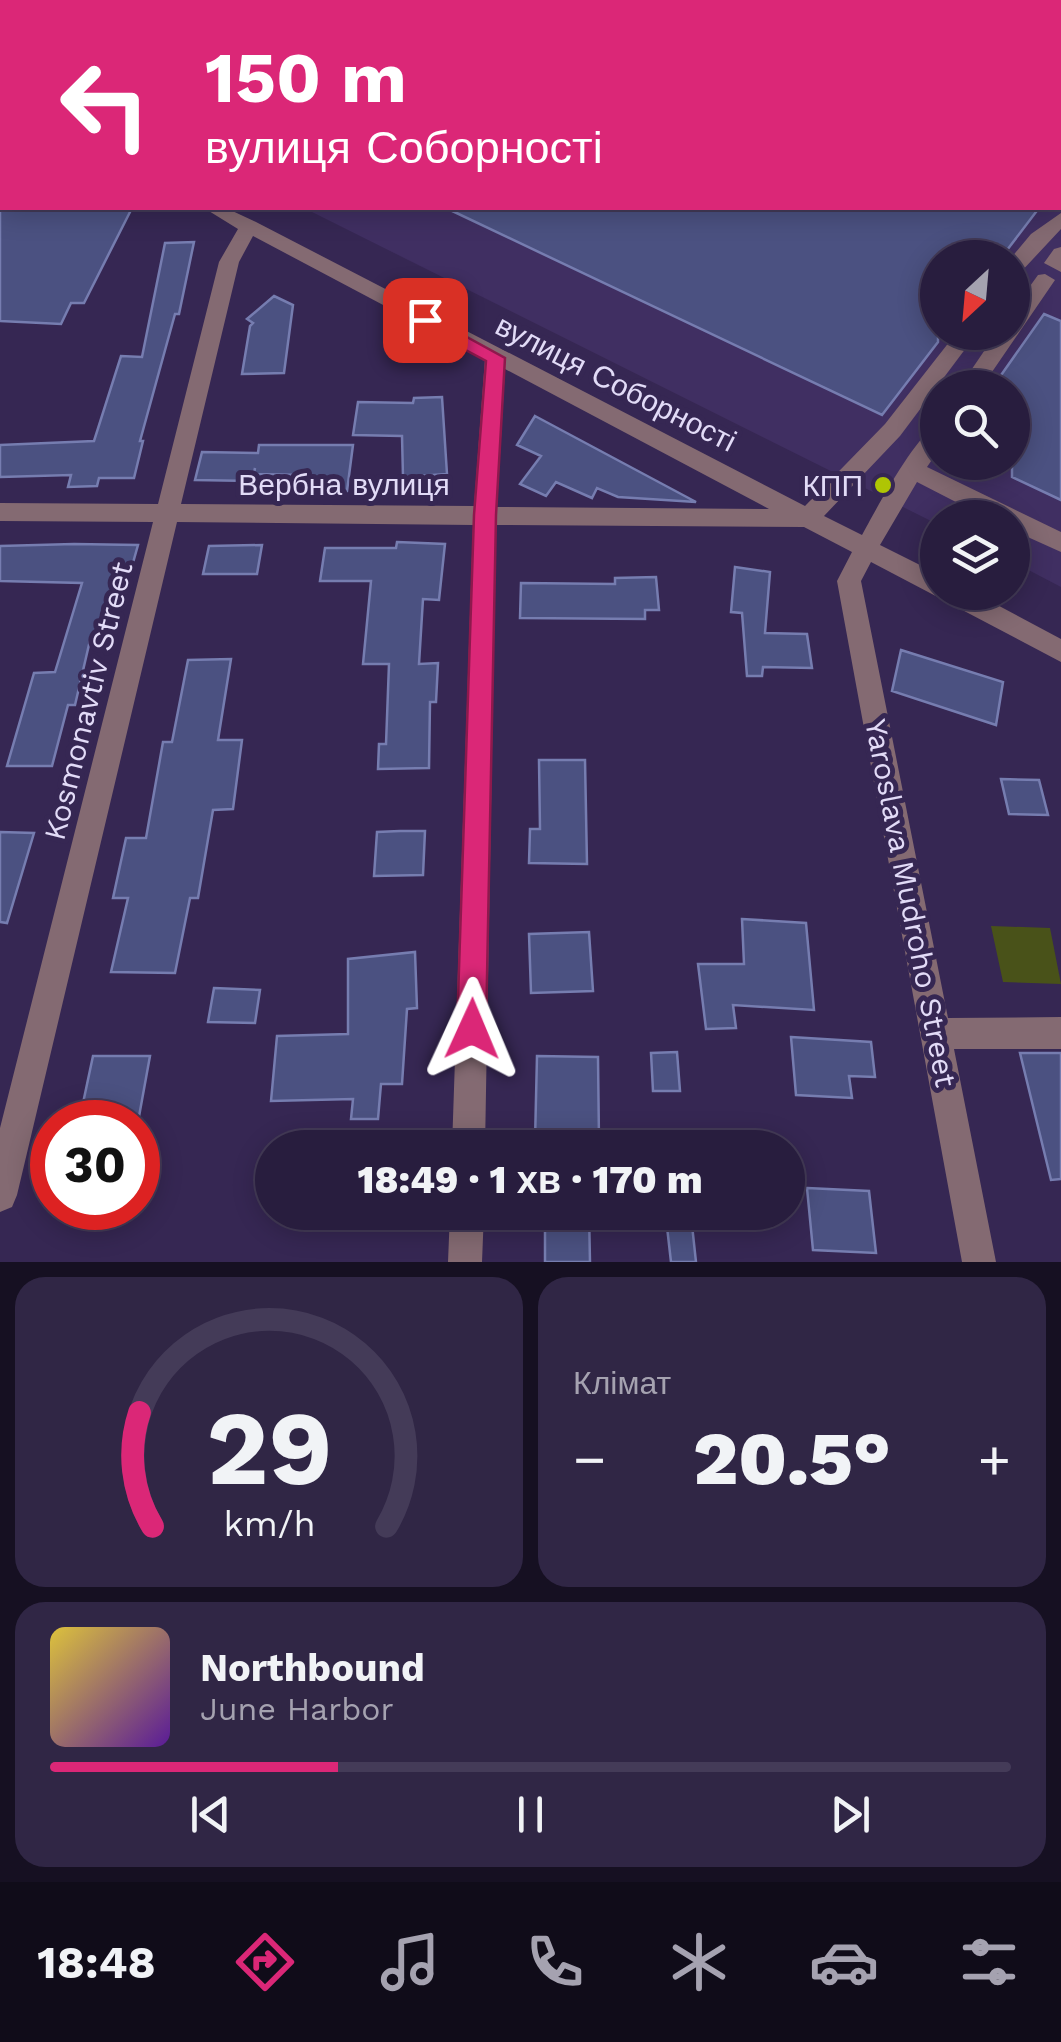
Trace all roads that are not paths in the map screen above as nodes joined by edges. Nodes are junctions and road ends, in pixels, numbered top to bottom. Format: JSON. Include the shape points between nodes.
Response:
{"nodes":[{"id":1,"x":217,"y":210,"type":"edge"},
{"id":2,"x":1061,"y":219,"type":"edge"},
{"id":3,"x":250,"y":226,"type":"junction"},
{"id":4,"x":1030,"y":248,"type":"edge"},
{"id":5,"x":1061,"y":253,"type":"edge"},
{"id":6,"x":1061,"y":266,"type":"edge"},
{"id":7,"x":1044,"y":280,"type":"dead end"},
{"id":8,"x":1030,"y":300,"type":"edge"},
{"id":9,"x":955,"y":350,"type":"edge"},
{"id":10,"x":495,"y":358,"type":"junction"},
{"id":11,"x":920,"y":458,"type":"edge"},
{"id":12,"x":912,"y":469,"type":"junction"},
{"id":13,"x":975,"y":500,"type":"edge"},
{"id":14,"x":0,"y":512,"type":"edge"},
{"id":15,"x":167,"y":514,"type":"junction"},
{"id":16,"x":485,"y":515,"type":"junction"},
{"id":17,"x":807,"y":518,"type":"junction"},
{"id":18,"x":1030,"y":528,"type":"edge"},
{"id":19,"x":1061,"y":543,"type":"edge"},
{"id":20,"x":866,"y":548,"type":"junction"},
{"id":21,"x":920,"y":576,"type":"edge"},
{"id":22,"x":984,"y":610,"type":"edge"},
{"id":23,"x":1061,"y":651,"type":"edge"},
{"id":24,"x":1061,"y":1033,"type":"edge"},
{"id":25,"x":936,"y":1034,"type":"junction"},
{"id":26,"x":468,"y":1130,"type":"edge"},
{"id":27,"x":0,"y":1195,"type":"edge"},
{"id":28,"x":467,"y":1230,"type":"edge"},
{"id":29,"x":466,"y":1262,"type":"edge"},
{"id":30,"x":979,"y":1262,"type":"edge"}],
"edges":[{"from":1,"to":3,"type":"street","name":"вулиця Соборності"},
{"from":2,"to":4,"type":"street"},
{"from":3,"to":10,"type":"street","name":"вулиця Соборності"},
{"from":3,"to":15,"type":"street","name":"Kosmonavtiv Street","via":[[229,262]]},
{"from":5,"to":6,"type":"street","via":[[1054,263]]},
{"from":7,"to":8,"type":"street"},
{"from":9,"to":17,"type":"street","via":[[924,395]]},
{"from":10,"to":16,"type":"street"},
{"from":10,"to":17,"type":"street","name":"вулиця Соборності"},
{"from":11,"to":12,"type":"street","name":"Yaroslava Mudroho Street"},
{"from":12,"to":13,"type":"street"},
{"from":12,"to":20,"type":"street","name":"Yaroslava Mudroho Street"},
{"from":14,"to":15,"type":"street","name":"Вербна вулиця"},
{"from":15,"to":16,"type":"street","name":"Вербна вулиця"},
{"from":15,"to":27,"type":"street","name":"Kosmonavtiv Street"},
{"from":16,"to":17,"type":"street","name":"Вербна вулиця"},
{"from":16,"to":26,"type":"street"},
{"from":17,"to":20,"type":"street","name":"вулиця Соборності"},
{"from":18,"to":19,"type":"street"},
{"from":20,"to":21,"type":"street","name":"вулиця Соборності"},
{"from":20,"to":25,"type":"street","name":"Yaroslava Mudroho Street","via":[[849,581]]},
{"from":22,"to":23,"type":"street"},
{"from":24,"to":25,"type":"street"},
{"from":25,"to":30,"type":"street","name":"Yaroslava Mudroho Street"},
{"from":28,"to":29,"type":"street"}]}
